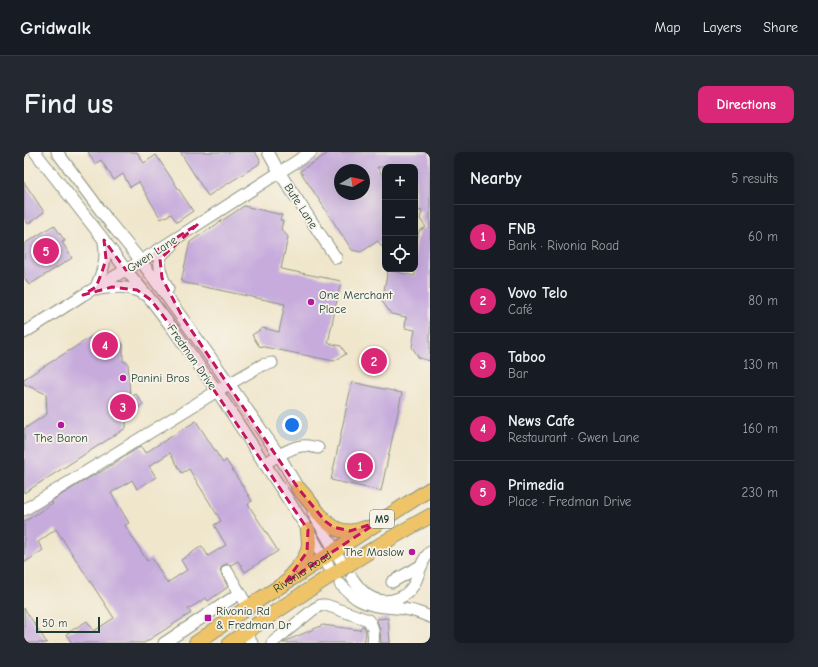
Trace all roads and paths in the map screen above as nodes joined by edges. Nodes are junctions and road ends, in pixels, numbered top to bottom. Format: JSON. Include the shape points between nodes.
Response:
{"nodes":[{"id":1,"x":35,"y":152,"type":"edge"},
{"id":2,"x":57,"y":152,"type":"edge"},
{"id":3,"x":268,"y":152,"type":"edge"},
{"id":4,"x":311,"y":152,"type":"edge"},
{"id":5,"x":279,"y":172,"type":"junction"},
{"id":6,"x":198,"y":224,"type":"junction"},
{"id":7,"x":104,"y":240,"type":"junction"},
{"id":8,"x":336,"y":258,"type":"dead end"},
{"id":9,"x":141,"y":261,"type":"junction"},
{"id":10,"x":126,"y":270,"type":"junction"},
{"id":11,"x":96,"y":287,"type":"junction"},
{"id":12,"x":83,"y":295,"type":"junction"},
{"id":13,"x":151,"y":300,"type":"junction"},
{"id":14,"x":183,"y":318,"type":"junction"},
{"id":15,"x":24,"y":334,"type":"edge"},
{"id":16,"x":272,"y":363,"type":"dead end"},
{"id":17,"x":230,"y":384,"type":"junction"},
{"id":18,"x":217,"y":391,"type":"junction"},
{"id":19,"x":318,"y":448,"type":"dead end"},
{"id":20,"x":279,"y":455,"type":"junction"},
{"id":21,"x":264,"y":464,"type":"junction"},
{"id":22,"x":298,"y":488,"type":"junction"},
{"id":23,"x":430,"y":489,"type":"edge"},
{"id":24,"x":24,"y":510,"type":"edge"},
{"id":25,"x":430,"y":516,"type":"edge"},
{"id":26,"x":378,"y":522,"type":"junction"},
{"id":27,"x":308,"y":530,"type":"junction"},
{"id":28,"x":430,"y":552,"type":"edge"},
{"id":29,"x":330,"y":554,"type":"junction"},
{"id":30,"x":422,"y":565,"type":"junction"},
{"id":31,"x":227,"y":571,"type":"dead end"},
{"id":32,"x":339,"y":575,"type":"junction"},
{"id":33,"x":352,"y":578,"type":"dead end"},
{"id":34,"x":392,"y":582,"type":"dead end"},
{"id":35,"x":285,"y":583,"type":"junction"},
{"id":36,"x":410,"y":590,"type":"junction"},
{"id":37,"x":240,"y":592,"type":"junction"},
{"id":38,"x":248,"y":607,"type":"junction"},
{"id":39,"x":411,"y":610,"type":"junction"},
{"id":40,"x":430,"y":616,"type":"edge"},
{"id":41,"x":249,"y":638,"type":"edge"},
{"id":42,"x":164,"y":643,"type":"edge"},
{"id":43,"x":196,"y":643,"type":"edge"},
{"id":44,"x":230,"y":643,"type":"edge"},
{"id":45,"x":272,"y":643,"type":"edge"},
{"id":46,"x":373,"y":643,"type":"edge"}],
"edges":[{"from":1,"to":7,"type":"street","name":"Fredman Drive"},
{"from":2,"to":9,"type":"street","name":"Fredman Drive"},
{"from":3,"to":5,"type":"street","name":"Bute Lane"},
{"from":4,"to":5,"type":"street","name":"Gwen Lane"},
{"from":5,"to":6,"type":"street","name":"Gwen Lane"},
{"from":5,"to":8,"type":"street","name":"Bute Lane"},
{"from":6,"to":9,"type":"street","name":"Gwen Lane"},
{"from":6,"to":14,"type":"street","via":[[160,259],[162,278]]},
{"from":7,"to":10,"type":"street","name":"Fredman Drive"},
{"from":7,"to":11,"type":"street","via":[[105,265]]},
{"from":9,"to":10,"type":"street","name":"Gwen Lane"},
{"from":9,"to":14,"type":"street","name":"Fredman Drive"},
{"from":10,"to":11,"type":"street","name":"Gwen Lane"},
{"from":10,"to":13,"type":"street","name":"Fredman Drive"},
{"from":11,"to":12,"type":"street","name":"Gwen Lane"},
{"from":12,"to":13,"type":"street","via":[[98,289],[122,287],[137,290]]},
{"from":12,"to":15,"type":"street","name":"Gwen Lane"},
{"from":13,"to":18,"type":"street","name":"Fredman Drive"},
{"from":14,"to":17,"type":"street","name":"Fredman Drive"},
{"from":16,"to":17,"type":"street","via":[[262,365]]},
{"from":17,"to":18,"type":"street"},
{"from":17,"to":20,"type":"street","name":"Fredman Drive"},
{"from":18,"to":21,"type":"street","name":"Fredman Drive"},
{"from":18,"to":24,"type":"street"},
{"from":19,"to":20,"type":"street","via":[[301,446]]},
{"from":20,"to":21,"type":"street"},
{"from":20,"to":22,"type":"street","name":"Fredman Drive"},
{"from":21,"to":27,"type":"street","name":"Fredman Drive"},
{"from":22,"to":26,"type":"main road","via":[[321,517],[333,527],[350,531]]},
{"from":22,"to":29,"type":"street","name":"Fredman Drive"},
{"from":23,"to":26,"type":"main road","name":"Rivonia Road","number":"M9"},
{"from":25,"to":32,"type":"main road","name":"Rivonia Road","number":"M9","via":[[391,537]]},
{"from":26,"to":29,"type":"main road","name":"Rivonia Road","number":"M9"},
{"from":27,"to":29,"type":"street","name":"Fredman Drive"},
{"from":27,"to":35,"type":"main road","via":[[308,552]]},
{"from":28,"to":30,"type":"street"},
{"from":29,"to":32,"type":"street","name":"Fredman Drive"},
{"from":29,"to":35,"type":"main road","name":"Rivonia Road","number":"M9"},
{"from":30,"to":34,"type":"street"},
{"from":30,"to":36,"type":"street"},
{"from":31,"to":37,"type":"street"},
{"from":32,"to":39,"type":"street","name":"Fredman Drive","via":[[353,596],[360,600],[378,607]]},
{"from":32,"to":41,"type":"main road","name":"Rivonia Road","number":"M9"},
{"from":33,"to":36,"type":"street","via":[[365,593],[378,600],[399,599]]},
{"from":35,"to":38,"type":"main road","name":"Rivonia Road","number":"M9"},
{"from":36,"to":39,"type":"street"},
{"from":37,"to":38,"type":"street"},
{"from":37,"to":42,"type":"street"},
{"from":38,"to":43,"type":"main road","name":"Rivonia Road","number":"M9"},
{"from":39,"to":40,"type":"street","name":"Fredman Drive"},
{"from":41,"to":44,"type":"main road","name":"Rivonia Road","number":"M9"},
{"from":45,"to":46,"type":"street","via":[[321,605],[368,620],[372,623]]}]}
